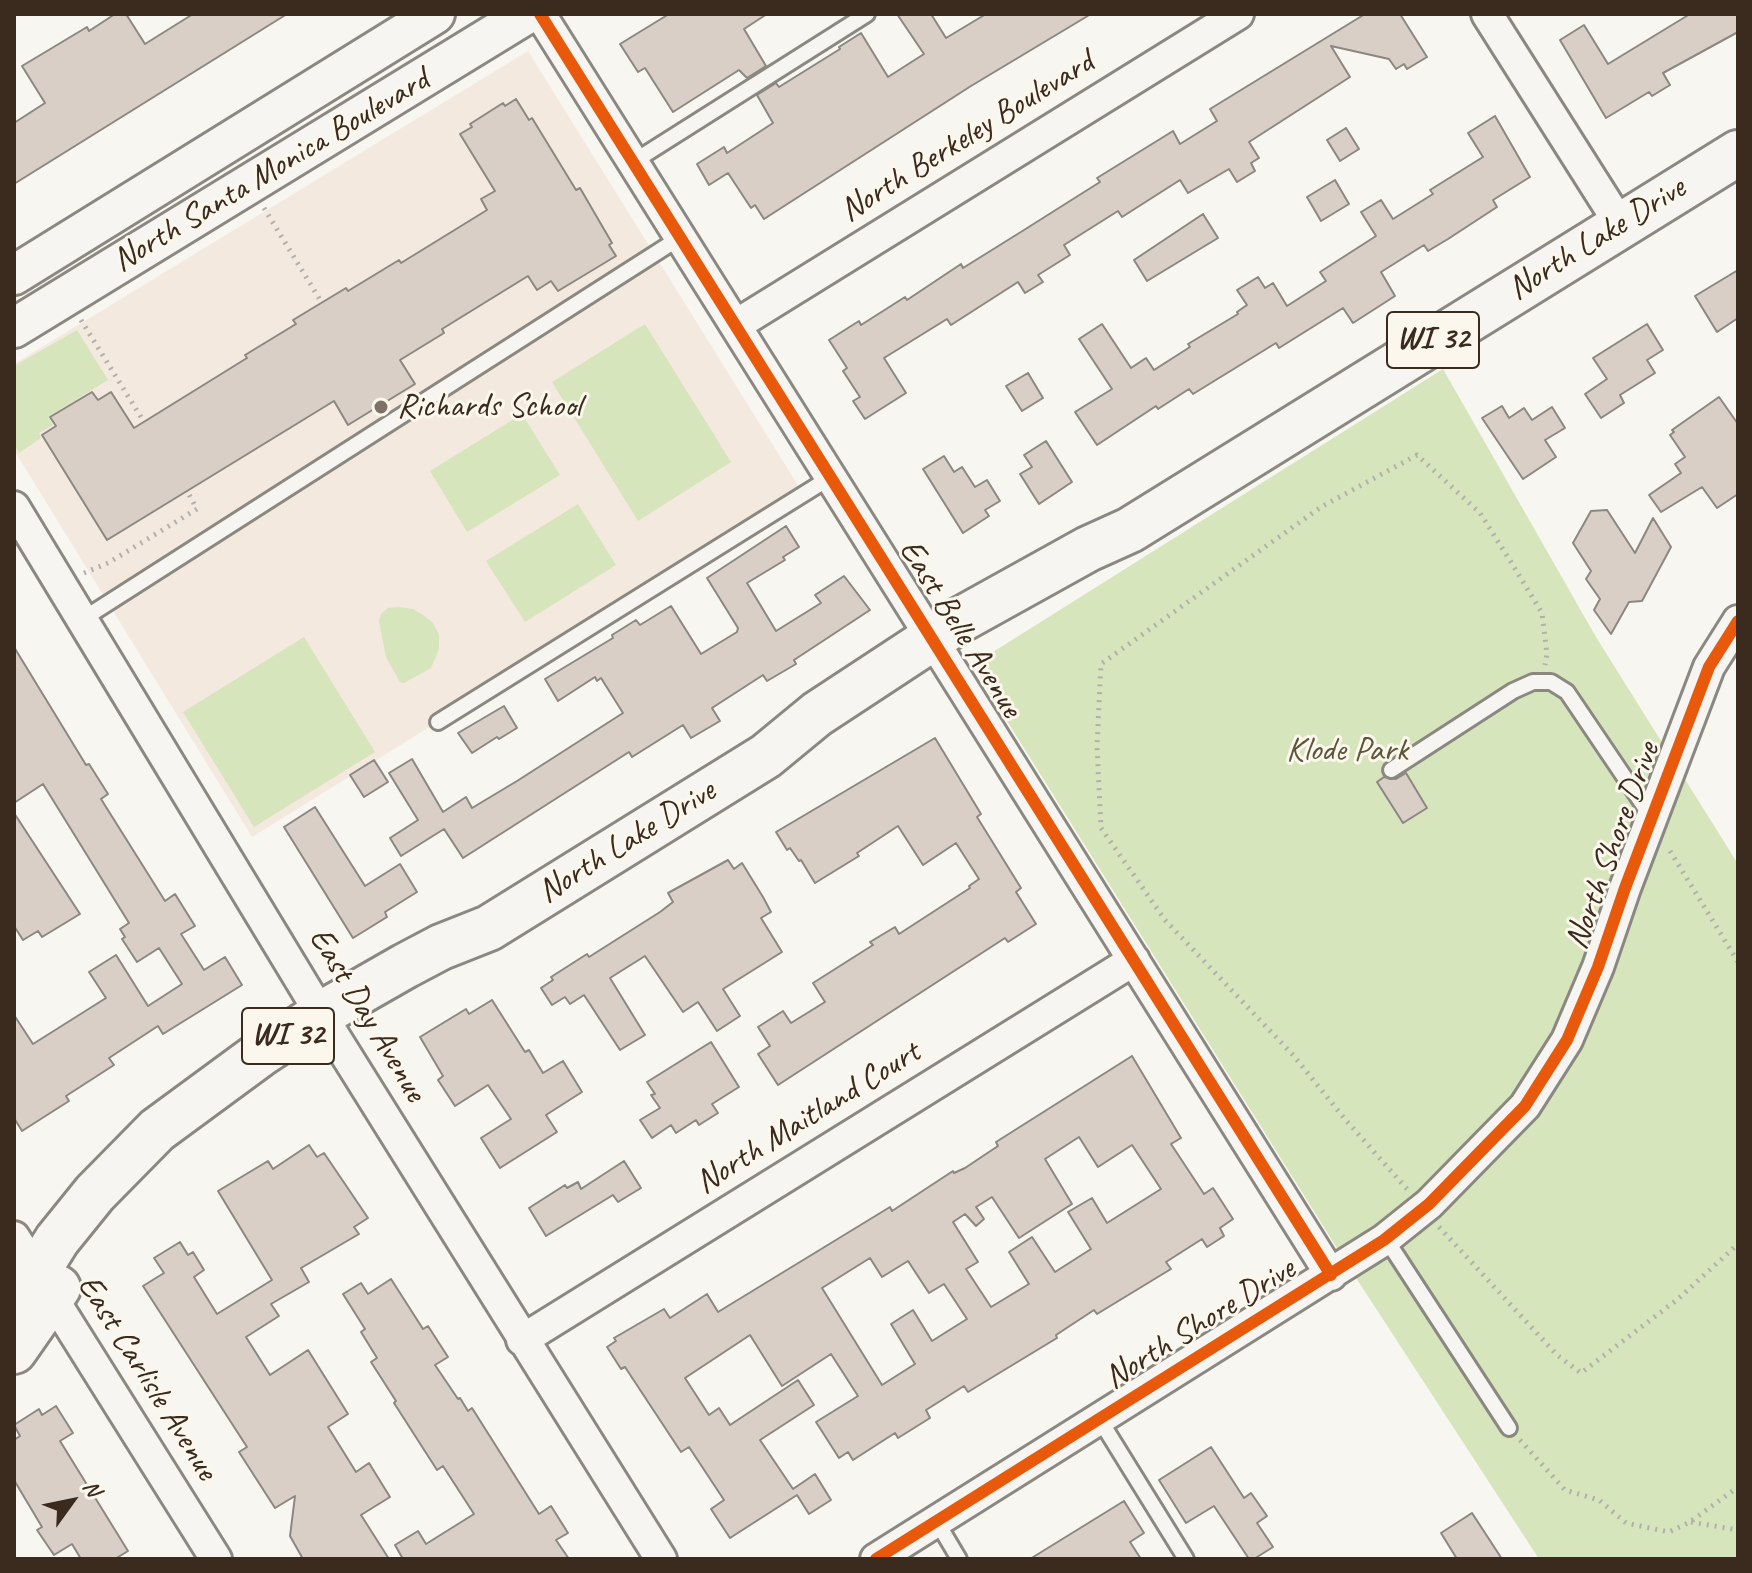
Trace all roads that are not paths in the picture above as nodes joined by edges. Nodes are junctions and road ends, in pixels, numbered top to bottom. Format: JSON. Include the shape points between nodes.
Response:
{"nodes":[{"id":1,"x":435,"y":14,"type":"edge"},
{"id":2,"x":527,"y":14,"type":"edge"},
{"id":3,"x":540,"y":14,"type":"edge"},
{"id":4,"x":867,"y":14,"type":"edge"},
{"id":5,"x":1238,"y":14,"type":"edge"},
{"id":6,"x":1487,"y":14,"type":"edge"},
{"id":7,"x":1738,"y":153,"type":"edge"},
{"id":8,"x":633,"y":162,"type":"junction"},
{"id":9,"x":1620,"y":224,"type":"junction"},
{"id":10,"x":681,"y":237,"type":"junction"},
{"id":11,"x":14,"y":275,"type":"edge"},
{"id":12,"x":736,"y":325,"type":"junction"},
{"id":13,"x":14,"y":328,"type":"edge"},
{"id":14,"x":831,"y":477,"type":"junction"},
{"id":15,"x":14,"y":507,"type":"edge"},
{"id":16,"x":83,"y":619,"type":"junction"},
{"id":17,"x":1738,"y":621,"type":"edge"},
{"id":18,"x":939,"y":649,"type":"junction"},
{"id":19,"x":438,"y":722,"type":"dead end"},
{"id":20,"x":1391,"y":770,"type":"dead end"},
{"id":21,"x":1652,"y":818,"type":"junction"},
{"id":22,"x":1134,"y":960,"type":"junction"},
{"id":23,"x":329,"y":1026,"type":"junction"},
{"id":24,"x":1386,"y":1239,"type":"junction"},
{"id":25,"x":1331,"y":1275,"type":"junction"},
{"id":26,"x":29,"y":1279,"type":"edge"},
{"id":27,"x":522,"y":1340,"type":"junction"},
{"id":28,"x":14,"y":1351,"type":"edge"},
{"id":29,"x":1100,"y":1420,"type":"junction"},
{"id":30,"x":1509,"y":1428,"type":"road end"},
{"id":31,"x":937,"y":1522,"type":"junction"},
{"id":32,"x":216,"y":1559,"type":"edge"},
{"id":33,"x":661,"y":1559,"type":"edge"},
{"id":34,"x":876,"y":1559,"type":"edge"},
{"id":35,"x":959,"y":1559,"type":"edge"},
{"id":36,"x":1186,"y":1559,"type":"edge"}],
"edges":[{"from":1,"to":11,"type":"street","name":"North Santa Monica Boulevard"},
{"from":2,"to":13,"type":"street","name":"North Santa Monica Boulevard"},
{"from":3,"to":8,"type":"street","name":"East Belle Avenue"},
{"from":4,"to":8,"type":"lane"},
{"from":5,"to":12,"type":"street","name":"North Berkeley Boulevard"},
{"from":6,"to":9,"type":"street"},
{"from":7,"to":9,"type":"main road","name":"North Lake Drive","number":"WI 32"},
{"from":8,"to":10,"type":"street","name":"East Belle Avenue"},
{"from":9,"to":18,"type":"main road","name":"North Lake Drive","number":"WI 32","via":[[1130,530],[1076,556]]},
{"from":10,"to":12,"type":"street","name":"East Belle Avenue"},
{"from":10,"to":16,"type":"lane"},
{"from":12,"to":14,"type":"street","name":"East Belle Avenue"},
{"from":14,"to":18,"type":"street","name":"East Belle Avenue"},
{"from":14,"to":19,"type":"lane"},
{"from":15,"to":16,"type":"street","name":"East Day Avenue"},
{"from":16,"to":23,"type":"street","name":"East Day Avenue"},
{"from":17,"to":21,"type":"street","name":"North Shore Drive","via":[[1709,667]]},
{"from":18,"to":22,"type":"street","name":"East Belle Avenue"},
{"from":18,"to":23,"type":"main road","name":"North Lake Drive","number":"WI 32","via":[[817,714],[766,756],[489,928],[441,947]]},
{"from":20,"to":21,"type":"lane","via":[[1513,691],[1533,682],[1551,682],[1567,692]]},
{"from":21,"to":24,"type":"street","name":"North Shore Drive","via":[[1567,1040],[1525,1106]]},
{"from":22,"to":25,"type":"street","name":"East Belle Avenue"},
{"from":22,"to":27,"type":"street","name":"North Maitland Court"},
{"from":23,"to":26,"type":"main road","name":"North Lake Drive","number":"WI 32","via":[[166,1154],[102,1221]]},
{"from":23,"to":27,"type":"street","name":"East Day Avenue"},
{"from":24,"to":25,"type":"street","name":"North Shore Drive"},
{"from":24,"to":30,"type":"lane"},
{"from":25,"to":29,"type":"street","name":"North Shore Drive"},
{"from":26,"to":28,"type":"main road","name":"North Lake Drive","number":"WI 32"},
{"from":26,"to":32,"type":"street","name":"East Carlisle Avenue"},
{"from":27,"to":33,"type":"street","name":"East Day Avenue"},
{"from":29,"to":31,"type":"street","name":"North Shore Drive"},
{"from":29,"to":36,"type":"lane"},
{"from":31,"to":34,"type":"street","name":"North Shore Drive"},
{"from":31,"to":35,"type":"lane"}]}
